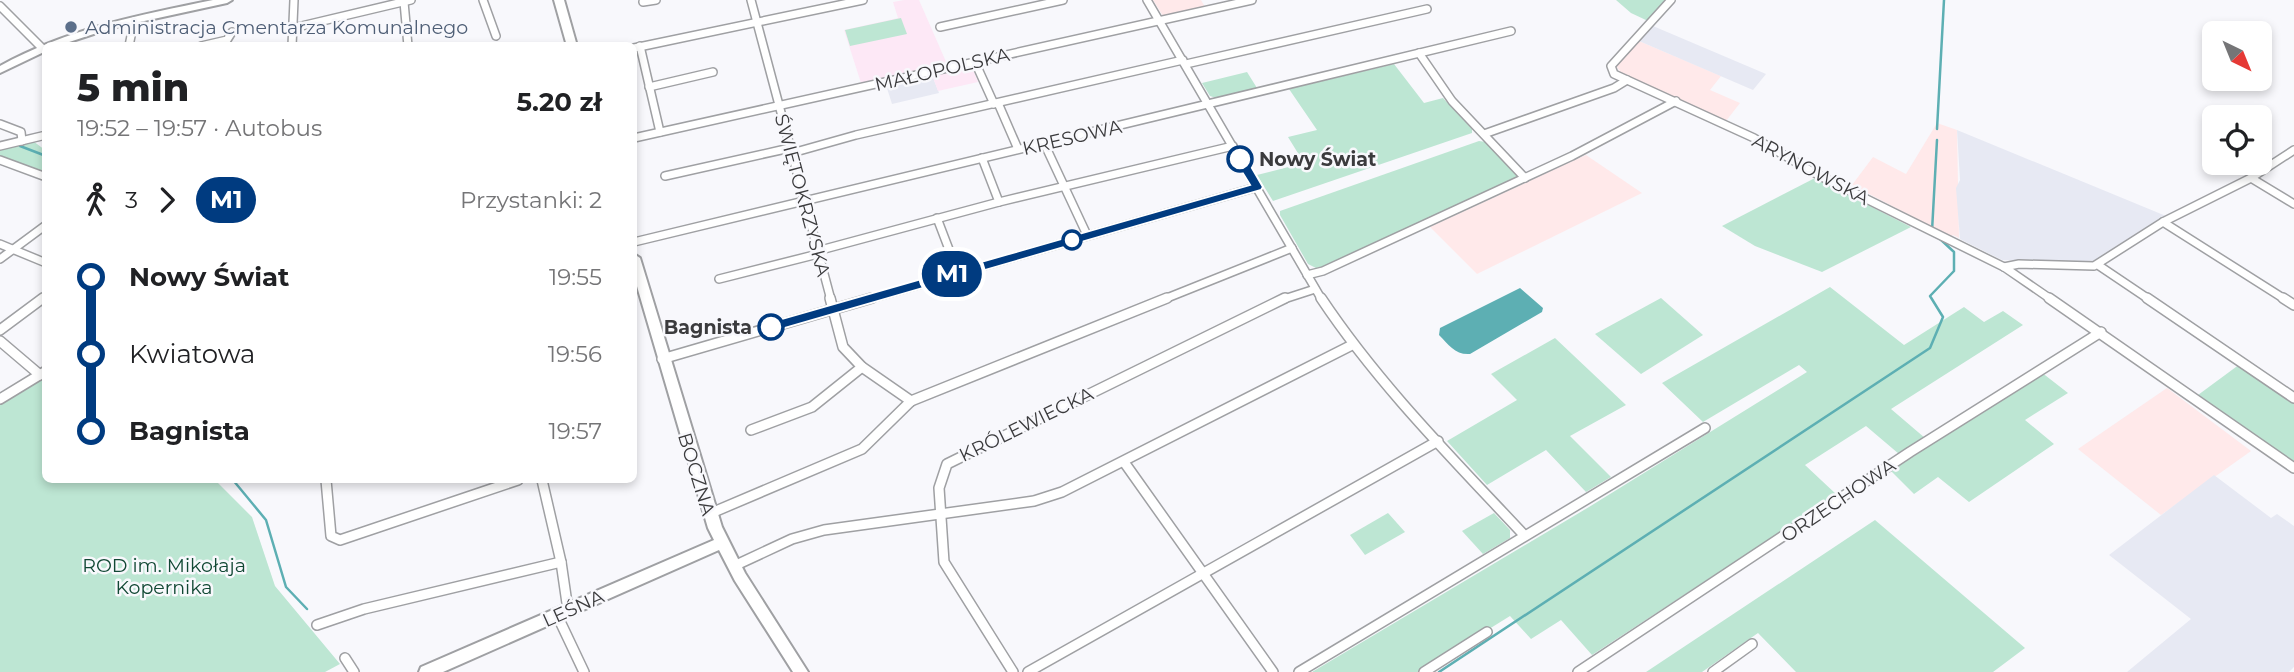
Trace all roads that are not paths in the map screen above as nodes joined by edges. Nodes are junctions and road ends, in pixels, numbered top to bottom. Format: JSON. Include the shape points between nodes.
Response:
{"nodes":[{"id":1,"x":228,"y":0,"type":"edge"},
{"id":2,"x":294,"y":0,"type":"edge"},
{"id":3,"x":484,"y":0,"type":"edge"},
{"id":4,"x":559,"y":0,"type":"edge"},
{"id":5,"x":656,"y":0,"type":"edge"},
{"id":6,"x":751,"y":0,"type":"edge"},
{"id":7,"x":863,"y":0,"type":"edge"},
{"id":8,"x":1063,"y":0,"type":"edge"},
{"id":9,"x":1147,"y":0,"type":"edge"},
{"id":10,"x":1251,"y":0,"type":"edge"},
{"id":11,"x":1671,"y":0,"type":"edge"},
{"id":12,"x":408,"y":1,"type":"edge"},
{"id":13,"x":643,"y":2,"type":"dead end"},
{"id":14,"x":0,"y":6,"type":"edge"},
{"id":15,"x":1427,"y":9,"type":"dead end"},
{"id":16,"x":1159,"y":20,"type":"junction"},
{"id":17,"x":134,"y":21,"type":"junction"},
{"id":18,"x":757,"y":22,"type":"junction"},
{"id":19,"x":940,"y":27,"type":"dead end"},
{"id":20,"x":293,"y":28,"type":"junction"},
{"id":21,"x":1511,"y":31,"type":"dead end"},
{"id":22,"x":232,"y":32,"type":"dead end"},
{"id":23,"x":496,"y":36,"type":"dead end"},
{"id":24,"x":65,"y":41,"type":"edge"},
{"id":25,"x":130,"y":42,"type":"edge"},
{"id":26,"x":218,"y":42,"type":"edge"},
{"id":27,"x":292,"y":42,"type":"edge"},
{"id":28,"x":408,"y":42,"type":"edge"},
{"id":29,"x":571,"y":42,"type":"edge"},
{"id":30,"x":41,"y":47,"type":"joint"},
{"id":31,"x":637,"y":47,"type":"edge"},
{"id":32,"x":1419,"y":53,"type":"junction"},
{"id":33,"x":975,"y":62,"type":"junction"},
{"id":34,"x":1184,"y":62,"type":"junction"},
{"id":35,"x":0,"y":70,"type":"edge"},
{"id":36,"x":713,"y":72,"type":"dead end"},
{"id":37,"x":1627,"y":80,"type":"junction"},
{"id":38,"x":649,"y":87,"type":"junction"},
{"id":39,"x":1676,"y":102,"type":"junction"},
{"id":40,"x":996,"y":103,"type":"junction"},
{"id":41,"x":1209,"y":104,"type":"junction"},
{"id":42,"x":779,"y":106,"type":"junction"},
{"id":43,"x":0,"y":124,"type":"edge"},
{"id":44,"x":660,"y":132,"type":"junction"},
{"id":45,"x":1483,"y":134,"type":"junction"},
{"id":46,"x":42,"y":136,"type":"edge"},
{"id":47,"x":637,"y":137,"type":"edge"},
{"id":48,"x":22,"y":141,"type":"junction"},
{"id":49,"x":1044,"y":143,"type":"junction"},
{"id":50,"x":0,"y":146,"type":"edge"},
{"id":51,"x":1233,"y":146,"type":"junction"},
{"id":52,"x":1018,"y":149,"type":"junction"},
{"id":53,"x":791,"y":150,"type":"junction"},
{"id":54,"x":2294,"y":150,"type":"edge"},
{"id":55,"x":982,"y":158,"type":"junction"},
{"id":56,"x":0,"y":160,"type":"edge"},
{"id":57,"x":42,"y":176,"type":"edge"},
{"id":58,"x":665,"y":176,"type":"dead end"},
{"id":59,"x":1525,"y":178,"type":"junction"},
{"id":60,"x":2250,"y":178,"type":"junction"},
{"id":61,"x":1064,"y":187,"type":"junction"},
{"id":62,"x":1257,"y":187,"type":"junction"},
{"id":63,"x":804,"y":201,"type":"junction"},
{"id":64,"x":999,"y":202,"type":"junction"},
{"id":65,"x":2294,"y":204,"type":"edge"},
{"id":66,"x":937,"y":218,"type":"junction"},
{"id":67,"x":2163,"y":222,"type":"junction"},
{"id":68,"x":42,"y":228,"type":"edge"},
{"id":69,"x":1087,"y":235,"type":"junction"},
{"id":70,"x":637,"y":241,"type":"edge"},
{"id":71,"x":0,"y":244,"type":"edge"},
{"id":72,"x":1292,"y":248,"type":"junction"},
{"id":73,"x":13,"y":250,"type":"junction"},
{"id":74,"x":818,"y":253,"type":"junction"},
{"id":75,"x":0,"y":259,"type":"edge"},
{"id":76,"x":42,"y":261,"type":"edge"},
{"id":77,"x":2098,"y":265,"type":"junction"},
{"id":78,"x":2004,"y":267,"type":"junction"},
{"id":79,"x":637,"y":269,"type":"edge"},
{"id":80,"x":958,"y":272,"type":"junction"},
{"id":81,"x":1307,"y":275,"type":"junction"},
{"id":82,"x":719,"y":279,"type":"dead end"},
{"id":83,"x":1315,"y":289,"type":"junction"},
{"id":84,"x":42,"y":299,"type":"edge"},
{"id":85,"x":2294,"y":305,"type":"edge"},
{"id":86,"x":833,"y":309,"type":"junction"},
{"id":87,"x":0,"y":330,"type":"edge"},
{"id":88,"x":2101,"y":332,"type":"junction"},
{"id":89,"x":0,"y":341,"type":"edge"},
{"id":90,"x":1352,"y":345,"type":"junction"},
{"id":91,"x":662,"y":359,"type":"junction"},
{"id":92,"x":862,"y":367,"type":"junction"},
{"id":93,"x":42,"y":372,"type":"edge"},
{"id":94,"x":42,"y":374,"type":"edge"},
{"id":95,"x":2294,"y":398,"type":"edge"},
{"id":96,"x":0,"y":399,"type":"edge"},
{"id":97,"x":911,"y":401,"type":"junction"},
{"id":98,"x":1705,"y":428,"type":"dead end"},
{"id":99,"x":751,"y":430,"type":"dead end"},
{"id":100,"x":1438,"y":441,"type":"junction"},
{"id":101,"x":1124,"y":462,"type":"junction"},
{"id":102,"x":2294,"y":468,"type":"edge"},
{"id":103,"x":326,"y":483,"type":"edge"},
{"id":104,"x":509,"y":483,"type":"edge"},
{"id":105,"x":543,"y":483,"type":"edge"},
{"id":106,"x":709,"y":514,"type":"junction"},
{"id":107,"x":940,"y":515,"type":"junction"},
{"id":108,"x":1524,"y":535,"type":"junction"},
{"id":109,"x":721,"y":543,"type":"junction"},
{"id":110,"x":561,"y":562,"type":"junction"},
{"id":111,"x":734,"y":566,"type":"junction"},
{"id":112,"x":1202,"y":574,"type":"junction"},
{"id":113,"x":563,"y":613,"type":"junction"},
{"id":114,"x":317,"y":625,"type":"dead end"},
{"id":115,"x":1487,"y":632,"type":"dead end"},
{"id":116,"x":1752,"y":644,"type":"dead end"},
{"id":117,"x":345,"y":658,"type":"dead end"},
{"id":118,"x":354,"y":672,"type":"edge"},
{"id":119,"x":426,"y":672,"type":"edge"},
{"id":120,"x":584,"y":672,"type":"edge"},
{"id":121,"x":801,"y":672,"type":"edge"},
{"id":122,"x":1013,"y":672,"type":"edge"},
{"id":123,"x":1028,"y":672,"type":"edge"},
{"id":124,"x":1273,"y":672,"type":"edge"},
{"id":125,"x":1299,"y":672,"type":"edge"},
{"id":126,"x":1424,"y":672,"type":"edge"},
{"id":127,"x":1578,"y":672,"type":"edge"},
{"id":128,"x":1713,"y":672,"type":"edge"}],
"edges":[{"from":1,"to":17,"type":"street"},
{"from":2,"to":20,"type":"street"},
{"from":3,"to":23,"type":"street"},
{"from":4,"to":29,"type":"street"},
{"from":5,"to":13,"type":"street"},
{"from":6,"to":18,"type":"street","name":"ŚWIĘTOKRZYSKA"},
{"from":7,"to":18,"type":"street"},
{"from":8,"to":19,"type":"street"},
{"from":9,"to":16,"type":"street"},
{"from":10,"to":16,"type":"street","name":"MAŁOPOLSKA"},
{"from":11,"to":37,"type":"street","name":"ARYNOWSKA","via":[[1611,66]]},
{"from":12,"to":20,"type":"street"},
{"from":12,"to":28,"type":"street"},
{"from":14,"to":30,"type":"street"},
{"from":15,"to":34,"type":"street"},
{"from":16,"to":33,"type":"street","name":"MAŁOPOLSKA"},
{"from":16,"to":34,"type":"street"},
{"from":17,"to":24,"type":"street"},
{"from":17,"to":25,"type":"street"},
{"from":18,"to":31,"type":"street"},
{"from":18,"to":42,"type":"street","name":"ŚWIĘTOKRZYSKA"},
{"from":20,"to":27,"type":"street"},
{"from":21,"to":32,"type":"street","name":"KRESOWA"},
{"from":22,"to":26,"type":"street","via":[[227,40]]},
{"from":30,"to":35,"type":"street"},
{"from":31,"to":38,"type":"street"},
{"from":32,"to":41,"type":"street","name":"KRESOWA"},
{"from":32,"to":45,"type":"street","via":[[1446,93]]},
{"from":33,"to":40,"type":"street"},
{"from":33,"to":42,"type":"street","name":"MAŁOPOLSKA"},
{"from":34,"to":40,"type":"street"},
{"from":34,"to":41,"type":"street"},
{"from":36,"to":38,"type":"street"},
{"from":37,"to":39,"type":"street","name":"ARYNOWSKA"},
{"from":37,"to":45,"type":"street"},
{"from":38,"to":44,"type":"street"},
{"from":39,"to":59,"type":"street"},
{"from":39,"to":78,"type":"street","name":"ARYNOWSKA"},
{"from":40,"to":52,"type":"street"},
{"from":40,"to":53,"type":"street"},
{"from":41,"to":49,"type":"street","name":"KRESOWA"},
{"from":41,"to":51,"type":"street"},
{"from":42,"to":44,"type":"street","name":"MAŁOPOLSKA"},
{"from":42,"to":53,"type":"street","name":"ŚWIĘTOKRZYSKA"},
{"from":43,"to":48,"type":"street","via":[[21,132]]},
{"from":44,"to":47,"type":"street","name":"MAŁOPOLSKA"},
{"from":45,"to":59,"type":"street"},
{"from":46,"to":48,"type":"street"},
{"from":48,"to":50,"type":"street"},
{"from":49,"to":52,"type":"street","name":"KRESOWA"},
{"from":49,"to":61,"type":"street"},
{"from":51,"to":61,"type":"street"},
{"from":51,"to":62,"type":"street"},
{"from":52,"to":55,"type":"street","name":"KRESOWA"},
{"from":53,"to":58,"type":"street"},
{"from":53,"to":63,"type":"street","name":"ŚWIĘTOKRZYSKA"},
{"from":54,"to":60,"type":"street"},
{"from":55,"to":63,"type":"street","name":"KRESOWA"},
{"from":55,"to":64,"type":"street"},
{"from":56,"to":57,"type":"street"},
{"from":59,"to":81,"type":"street"},
{"from":60,"to":65,"type":"street"},
{"from":60,"to":67,"type":"street"},
{"from":61,"to":64,"type":"street"},
{"from":61,"to":69,"type":"street"},
{"from":62,"to":69,"type":"street"},
{"from":62,"to":72,"type":"street"},
{"from":63,"to":70,"type":"street","name":"KRESOWA"},
{"from":63,"to":74,"type":"street","name":"ŚWIĘTOKRZYSKA"},
{"from":64,"to":66,"type":"street"},
{"from":66,"to":74,"type":"street"},
{"from":66,"to":80,"type":"street"},
{"from":67,"to":77,"type":"street"},
{"from":67,"to":85,"type":"street"},
{"from":68,"to":73,"type":"street"},
{"from":69,"to":80,"type":"street"},
{"from":71,"to":73,"type":"street"},
{"from":72,"to":81,"type":"street"},
{"from":72,"to":97,"type":"street"},
{"from":73,"to":75,"type":"street"},
{"from":73,"to":76,"type":"street"},
{"from":74,"to":82,"type":"street"},
{"from":74,"to":86,"type":"street","name":"ŚWIĘTOKRZYSKA"},
{"from":77,"to":78,"type":"street"},
{"from":77,"to":95,"type":"street"},
{"from":78,"to":88,"type":"street","name":"ARYNOWSKA"},
{"from":79,"to":91,"type":"street","name":"BOCZNA"},
{"from":80,"to":86,"type":"street"},
{"from":81,"to":83,"type":"street"},
{"from":83,"to":90,"type":"street"},
{"from":83,"to":107,"type":"street","name":"KRÓLEWIECKA","via":[[1210,333],[949,461],[939,488]]},
{"from":84,"to":87,"type":"street"},
{"from":86,"to":91,"type":"street"},
{"from":86,"to":92,"type":"street","name":"ŚWIĘTOKRZYSKA","via":[[843,347]]},
{"from":88,"to":102,"type":"street","name":"ARYNOWSKA"},
{"from":88,"to":127,"type":"street","name":"ORZECHOWA"},
{"from":89,"to":93,"type":"street"},
{"from":90,"to":100,"type":"street"},
{"from":90,"to":101,"type":"street"},
{"from":91,"to":106,"type":"street","name":"BOCZNA"},
{"from":92,"to":97,"type":"street","name":"ŚWIĘTOKRZYSKA"},
{"from":92,"to":99,"type":"street","via":[[812,407]]},
{"from":94,"to":96,"type":"street"},
{"from":97,"to":106,"type":"street","via":[[862,449]]},
{"from":98,"to":108,"type":"street"},
{"from":100,"to":108,"type":"street"},
{"from":100,"to":112,"type":"street"},
{"from":101,"to":107,"type":"street","via":[[1034,500]]},
{"from":101,"to":112,"type":"street"},
{"from":103,"to":104,"type":"street","via":[[331,536],[340,540]]},
{"from":105,"to":110,"type":"street"},
{"from":106,"to":109,"type":"street","name":"BOCZNA"},
{"from":107,"to":111,"type":"street","via":[[824,530],[792,539]]},
{"from":107,"to":122,"type":"street","name":"KRÓLEWIECKA","via":[[947,570]]},
{"from":108,"to":125,"type":"street"},
{"from":109,"to":111,"type":"street","name":"BOCZNA"},
{"from":109,"to":113,"type":"street","name":"LEŚNA"},
{"from":110,"to":113,"type":"street"},
{"from":110,"to":114,"type":"street","via":[[363,608]]},
{"from":111,"to":121,"type":"street","name":"BOCZNA"},
{"from":112,"to":123,"type":"street"},
{"from":112,"to":124,"type":"street"},
{"from":113,"to":119,"type":"street","name":"LEŚNA"},
{"from":113,"to":120,"type":"street","via":[[569,645]]},
{"from":115,"to":126,"type":"street"},
{"from":116,"to":128,"type":"street"},
{"from":117,"to":118,"type":"street"}]}
